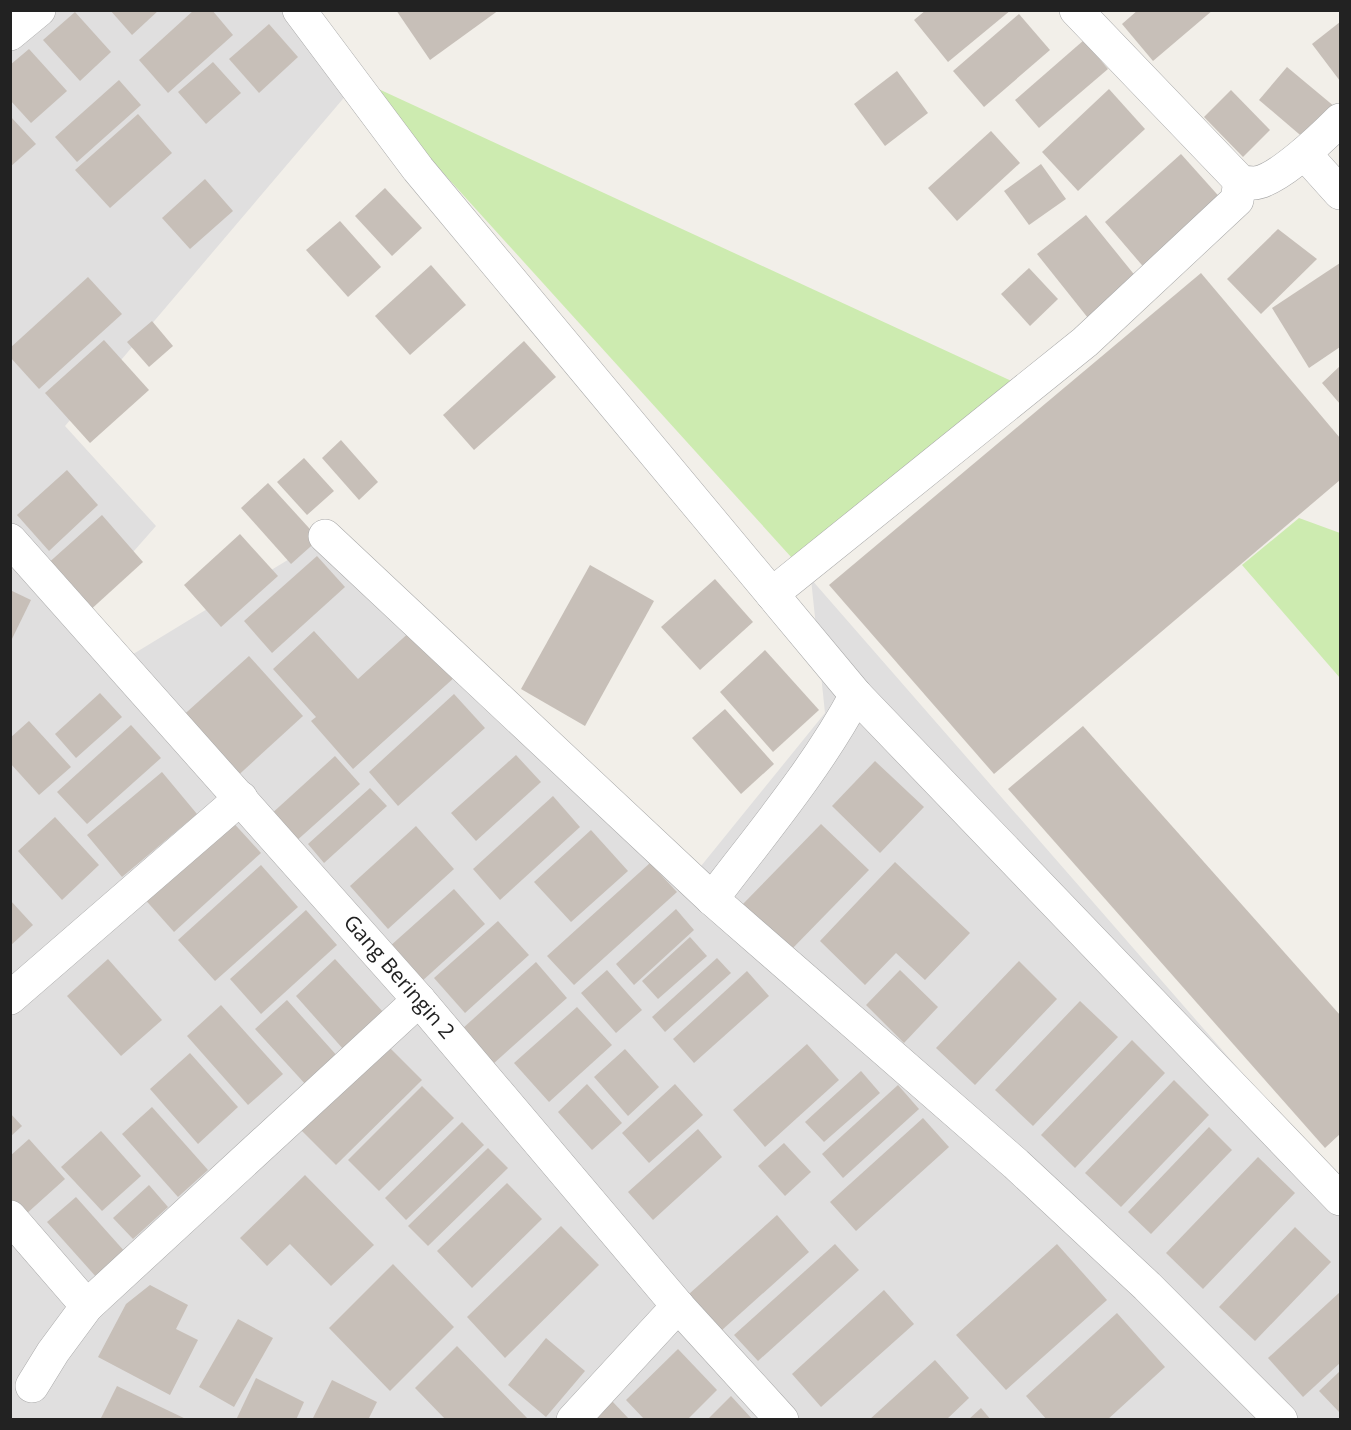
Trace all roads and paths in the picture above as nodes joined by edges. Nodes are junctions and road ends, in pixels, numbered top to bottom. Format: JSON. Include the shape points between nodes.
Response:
{"nodes":[{"id":1,"x":39,"y":10,"type":"edge"},
{"id":2,"x":299,"y":10,"type":"edge"},
{"id":3,"x":1076,"y":10,"type":"edge"},
{"id":4,"x":10,"y":34,"type":"edge"},
{"id":5,"x":1341,"y":120,"type":"edge"},
{"id":6,"x":1305,"y":154,"type":"junction"},
{"id":7,"x":1240,"y":181,"type":"junction"},
{"id":8,"x":1341,"y":193,"type":"edge"},
{"id":9,"x":325,"y":536,"type":"dead end"},
{"id":10,"x":10,"y":540,"type":"edge"},
{"id":11,"x":772,"y":594,"type":"junction"},
{"id":12,"x":856,"y":695,"type":"junction"},
{"id":13,"x":242,"y":798,"type":"junction"},
{"id":14,"x":712,"y":899,"type":"junction"},
{"id":15,"x":10,"y":998,"type":"edge"},
{"id":16,"x":419,"y":1000,"type":"junction"},
{"id":17,"x":1341,"y":1199,"type":"edge"},
{"id":18,"x":10,"y":1217,"type":"edge"},
{"id":19,"x":87,"y":1306,"type":"junction"},
{"id":20,"x":678,"y":1306,"type":"junction"},
{"id":21,"x":32,"y":1386,"type":"dead end"},
{"id":22,"x":573,"y":1419,"type":"edge"},
{"id":23,"x":782,"y":1419,"type":"edge"},
{"id":24,"x":1281,"y":1419,"type":"edge"}],
"edges":[{"from":1,"to":4,"type":"street"},
{"from":2,"to":11,"type":"street","via":[[418,169]]},
{"from":3,"to":7,"type":"street"},
{"from":5,"to":6,"type":"street"},
{"from":6,"to":7,"type":"street","via":[[1267,179],[1254,183]]},
{"from":6,"to":8,"type":"street"},
{"from":7,"to":11,"type":"street","via":[[1237,200],[1085,342]]},
{"from":9,"to":14,"type":"street"},
{"from":10,"to":13,"type":"street","name":"Gang Beringin 2"},
{"from":11,"to":12,"type":"street"},
{"from":12,"to":14,"type":"street","via":[[810,770]]},
{"from":12,"to":17,"type":"street"},
{"from":13,"to":15,"type":"street"},
{"from":13,"to":16,"type":"street","name":"Gang Beringin 2"},
{"from":14,"to":24,"type":"street","via":[[1016,1164]]},
{"from":16,"to":19,"type":"street"},
{"from":16,"to":20,"type":"street","name":"Gang Beringin 2"},
{"from":18,"to":19,"type":"street"},
{"from":19,"to":21,"type":"street"},
{"from":20,"to":22,"type":"street"},
{"from":20,"to":23,"type":"street","name":"Gang Beringin 2"}]}
